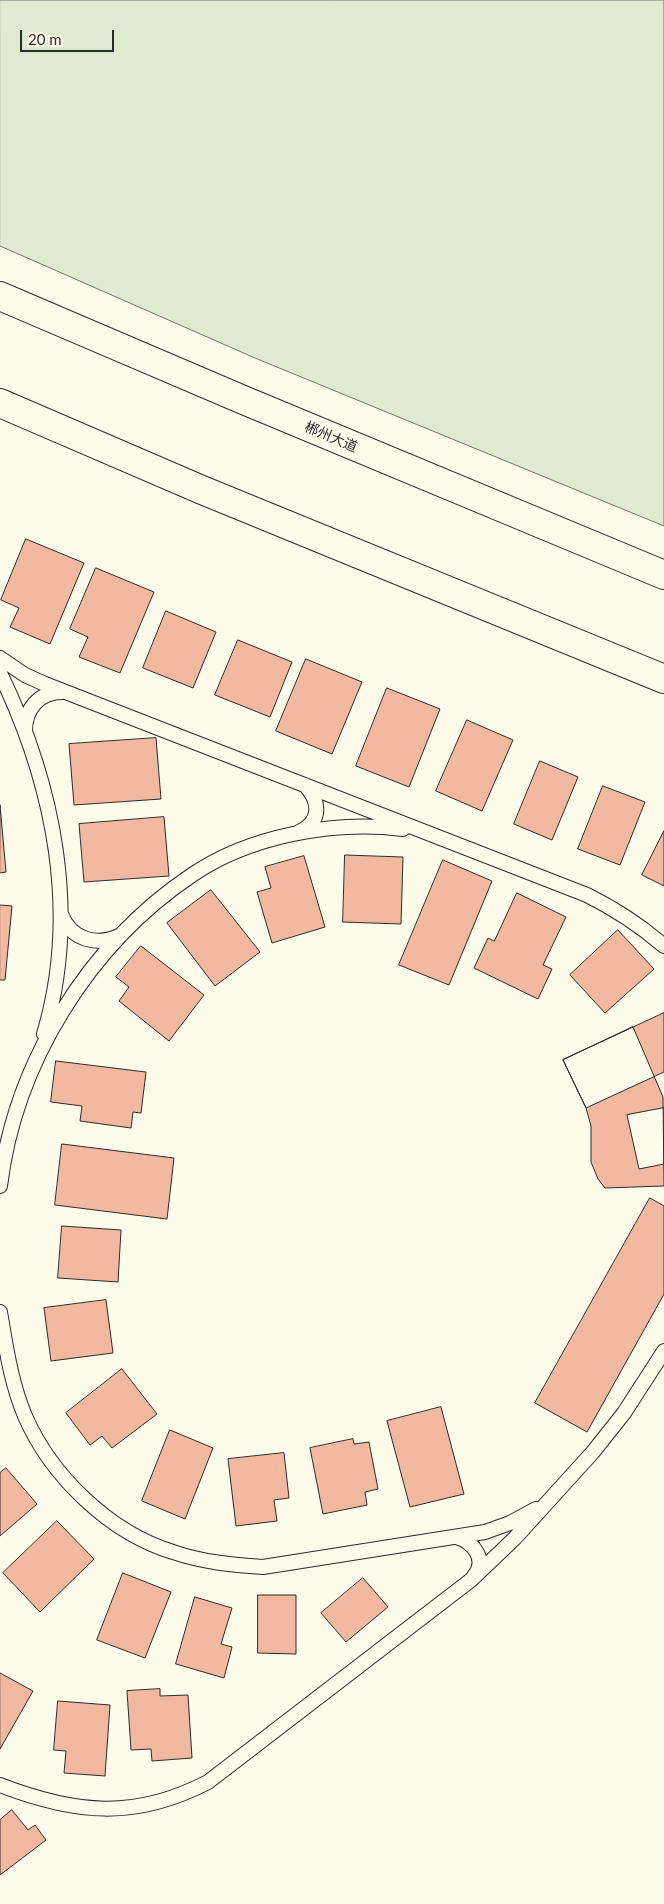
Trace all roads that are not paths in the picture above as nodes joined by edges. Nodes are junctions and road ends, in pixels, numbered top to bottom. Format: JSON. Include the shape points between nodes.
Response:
{"nodes":[{"id":1,"x":0,"y":296,"type":"edge"},
{"id":2,"x":0,"y":403,"type":"edge"},
{"id":3,"x":664,"y":575,"type":"edge"},
{"id":4,"x":0,"y":658,"type":"edge"},
{"id":5,"x":0,"y":673,"type":"edge"},
{"id":6,"x":664,"y":679,"type":"edge"},
{"id":7,"x":65,"y":692,"type":"junction"},
{"id":8,"x":28,"y":741,"type":"junction"},
{"id":9,"x":304,"y":785,"type":"junction"},
{"id":10,"x":421,"y":831,"type":"junction"},
{"id":11,"x":294,"y":834,"type":"junction"},
{"id":12,"x":60,"y":912,"type":"junction"},
{"id":13,"x":129,"y":928,"type":"junction"},
{"id":14,"x":664,"y":946,"type":"edge"},
{"id":15,"x":35,"y":1063,"type":"junction"},
{"id":16,"x":0,"y":1140,"type":"edge"},
{"id":17,"x":0,"y":1186,"type":"edge"},
{"id":18,"x":0,"y":1312,"type":"edge"},
{"id":19,"x":0,"y":1324,"type":"edge"},
{"id":20,"x":6,"y":1349,"type":"junction"},
{"id":21,"x":664,"y":1351,"type":"edge"},
{"id":22,"x":560,"y":1490,"type":"junction"},
{"id":23,"x":457,"y":1537,"type":"junction"},
{"id":24,"x":471,"y":1580,"type":"junction"},
{"id":25,"x":0,"y":1785,"type":"edge"}],
"edges":[{"from":1,"to":3,"type":"highway","name":"郴州大道"},
{"from":2,"to":6,"type":"highway","via":[[211,494]]},
{"from":4,"to":7,"type":"lane","via":[[25,675]]},
{"from":5,"to":8,"type":"lane"},
{"from":7,"to":8,"type":"lane","via":[[45,695],[36,701],[26,720]]},
{"from":7,"to":9,"type":"lane"},
{"from":8,"to":12,"type":"lane","via":[[54,832],[60,878]]},
{"from":9,"to":10,"type":"lane"},
{"from":9,"to":11,"type":"lane","via":[[312,792],[316,812],[308,826]]},
{"from":10,"to":11,"type":"lane","via":[[357,826]]},
{"from":10,"to":14,"type":"lane","via":[[587,895],[615,909]]},
{"from":11,"to":13,"type":"lane","via":[[259,844],[192,874]]},
{"from":12,"to":13,"type":"lane","via":[[70,929],[88,940],[110,940]]},
{"from":12,"to":15,"type":"lane","via":[[57,972]]},
{"from":13,"to":15,"type":"lane","via":[[76,991]]},
{"from":15,"to":16,"type":"lane","via":[[20,1103]]},
{"from":15,"to":17,"type":"lane","via":[[8,1142]]},
{"from":18,"to":20,"type":"lane"},
{"from":19,"to":20,"type":"lane"},
{"from":20,"to":23,"type":"lane","via":[[26,1416],[42,1448],[63,1476],[87,1502],[115,1523],[171,1552],[201,1560],[263,1567]]},
{"from":21,"to":22,"type":"lane","via":[[624,1412]]},
{"from":22,"to":23,"type":"lane","via":[[545,1504],[510,1523]]},
{"from":22,"to":24,"type":"lane"},
{"from":23,"to":24,"type":"lane","via":[[473,1545],[478,1552],[480,1562]]},
{"from":24,"to":25,"type":"lane","via":[[208,1782],[183,1795],[147,1805],[100,1809],[62,1804]]}]}
